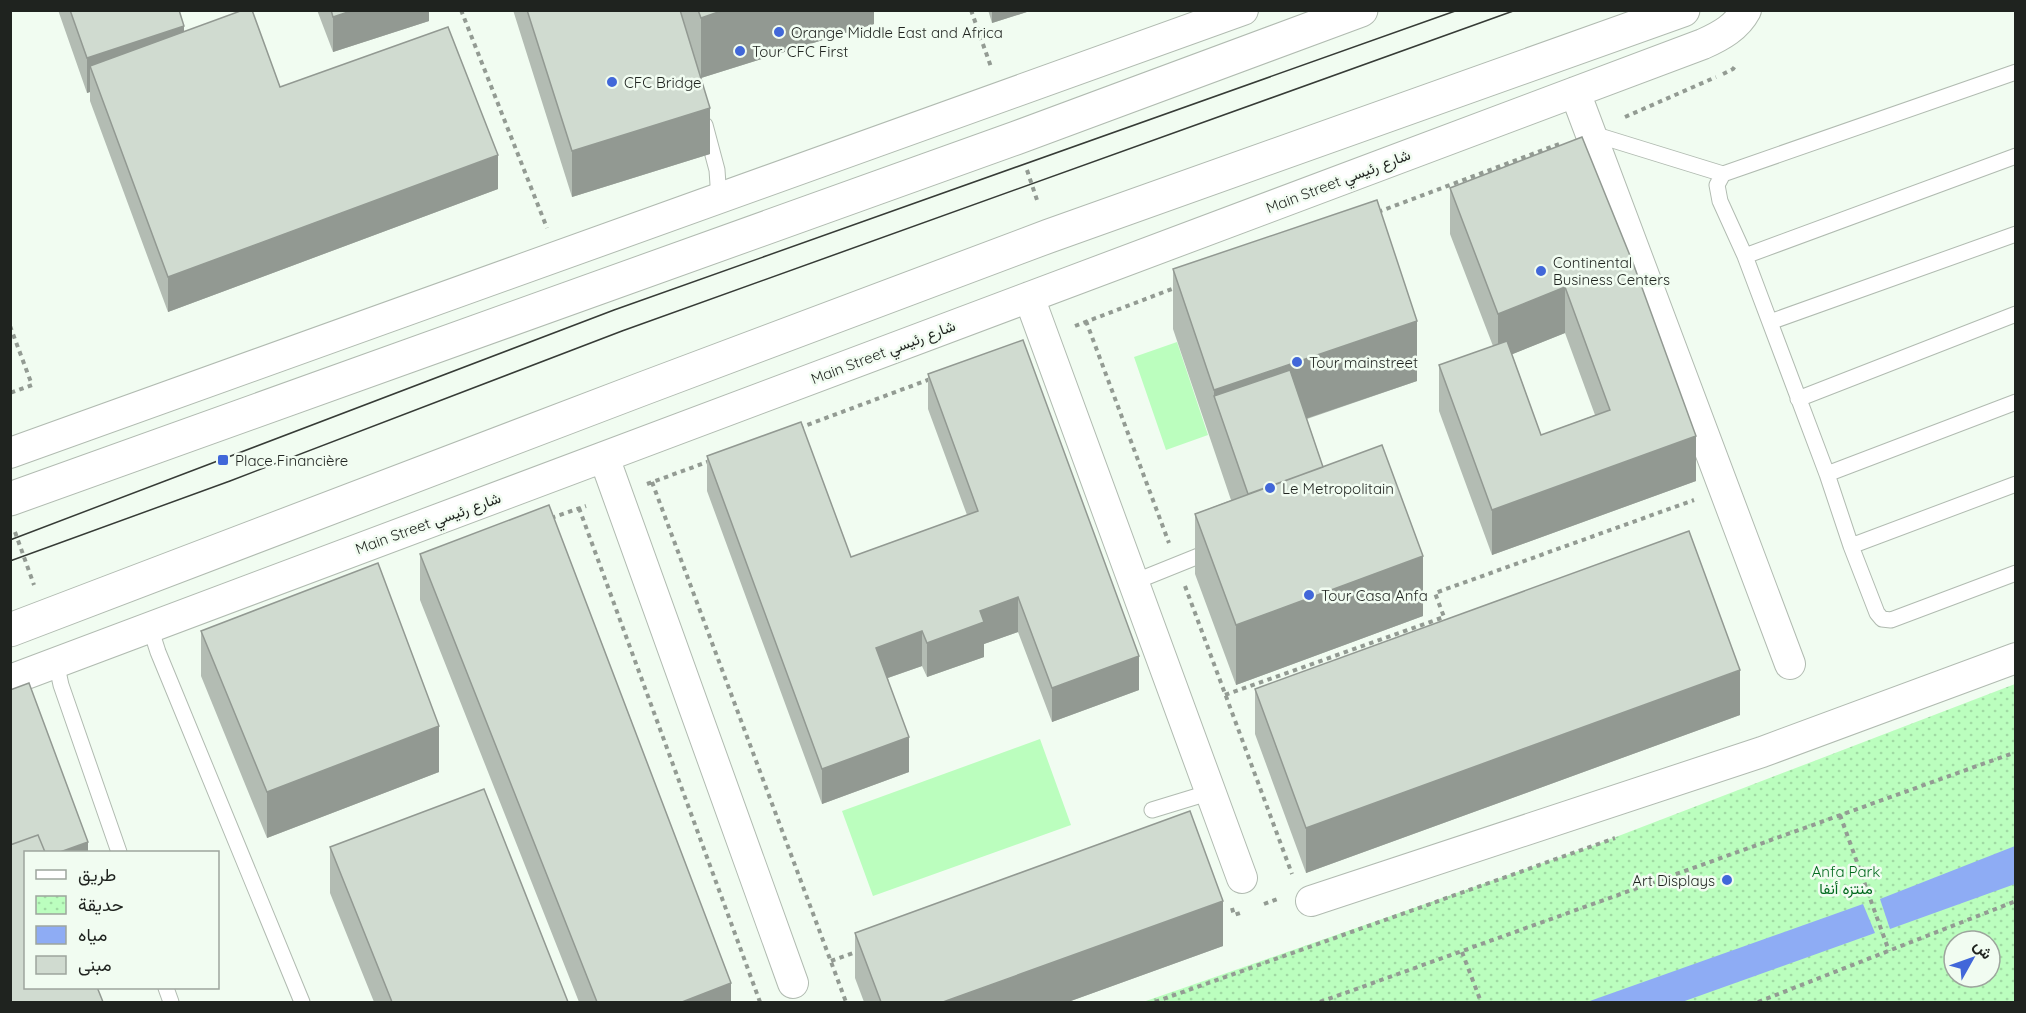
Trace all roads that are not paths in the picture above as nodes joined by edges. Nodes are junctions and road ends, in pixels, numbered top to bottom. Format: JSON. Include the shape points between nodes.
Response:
{"nodes":[{"id":1,"x":1243,"y":10,"type":"edge"},
{"id":2,"x":1361,"y":10,"type":"edge"},
{"id":3,"x":1683,"y":10,"type":"edge"},
{"id":4,"x":1746,"y":10,"type":"edge"},
{"id":5,"x":2016,"y":72,"type":"edge"},
{"id":6,"x":1575,"y":92,"type":"junction"},
{"id":7,"x":700,"y":105,"type":"edge"},
{"id":8,"x":1590,"y":133,"type":"junction"},
{"id":9,"x":2016,"y":156,"type":"edge"},
{"id":10,"x":1723,"y":174,"type":"junction"},
{"id":11,"x":719,"y":199,"type":"junction"},
{"id":12,"x":2016,"y":234,"type":"edge"},
{"id":13,"x":1745,"y":256,"type":"junction"},
{"id":14,"x":1029,"y":297,"type":"junction"},
{"id":15,"x":2016,"y":314,"type":"edge"},
{"id":16,"x":1770,"y":322,"type":"junction"},
{"id":17,"x":1798,"y":399,"type":"junction"},
{"id":18,"x":2016,"y":402,"type":"edge"},
{"id":19,"x":10,"y":453,"type":"edge"},
{"id":20,"x":604,"y":457,"type":"junction"},
{"id":21,"x":1827,"y":474,"type":"junction"},
{"id":22,"x":2016,"y":484,"type":"edge"},
{"id":23,"x":10,"y":498,"type":"edge"},
{"id":24,"x":1851,"y":546,"type":"junction"},
{"id":25,"x":1206,"y":553,"type":"edge"},
{"id":26,"x":2016,"y":573,"type":"edge"},
{"id":27,"x":1134,"y":582,"type":"junction"},
{"id":28,"x":150,"y":627,"type":"junction"},
{"id":29,"x":10,"y":630,"type":"edge"},
{"id":30,"x":2016,"y":658,"type":"edge"},
{"id":31,"x":56,"y":662,"type":"junction"},
{"id":32,"x":1790,"y":664,"type":"dead end"},
{"id":33,"x":10,"y":680,"type":"edge"},
{"id":34,"x":1211,"y":792,"type":"junction"},
{"id":35,"x":1152,"y":810,"type":"dead end"},
{"id":36,"x":119,"y":851,"type":"edge"},
{"id":37,"x":1242,"y":878,"type":"dead end"},
{"id":38,"x":1303,"y":891,"type":"road end"},
{"id":39,"x":793,"y":983,"type":"dead end"},
{"id":40,"x":302,"y":1002,"type":"edge"}],
"edges":[{"from":1,"to":11,"type":"street"},
{"from":2,"to":23,"type":"main road","via":[[1016,138]]},
{"from":3,"to":29,"type":"main road","via":[[1038,240]]},
{"from":4,"to":6,"type":"street","name":"Main Street شارع رئيسي","via":[[1719,37]]},
{"from":5,"to":10,"type":"lane"},
{"from":6,"to":8,"type":"street"},
{"from":6,"to":14,"type":"street","name":"Main Street شارع رئيسي"},
{"from":7,"to":11,"type":"lane","via":[[717,170]]},
{"from":8,"to":10,"type":"lane"},
{"from":8,"to":32,"type":"street"},
{"from":9,"to":13,"type":"lane"},
{"from":10,"to":13,"type":"lane","via":[[1717,185],[1720,201]]},
{"from":11,"to":19,"type":"street"},
{"from":12,"to":16,"type":"lane"},
{"from":13,"to":16,"type":"lane"},
{"from":14,"to":20,"type":"street","name":"Main Street شارع رئيسي"},
{"from":14,"to":27,"type":"street"},
{"from":15,"to":17,"type":"lane"},
{"from":16,"to":17,"type":"lane"},
{"from":17,"to":21,"type":"lane"},
{"from":18,"to":21,"type":"lane"},
{"from":20,"to":28,"type":"street","name":"Main Street شارع رئيسي"},
{"from":20,"to":39,"type":"street"},
{"from":21,"to":24,"type":"lane"},
{"from":22,"to":24,"type":"lane"},
{"from":24,"to":26,"type":"lane","via":[[1882,619],[1891,620]]},
{"from":25,"to":27,"type":"lane"},
{"from":27,"to":34,"type":"street"},
{"from":28,"to":31,"type":"street","name":"Main Street شارع رئيسي"},
{"from":28,"to":40,"type":"lane"},
{"from":30,"to":38,"type":"street","via":[[1762,752]]},
{"from":31,"to":33,"type":"street","name":"Main Street شارع رئيسي"},
{"from":31,"to":36,"type":"lane"},
{"from":34,"to":35,"type":"lane"},
{"from":34,"to":37,"type":"street"}]}
